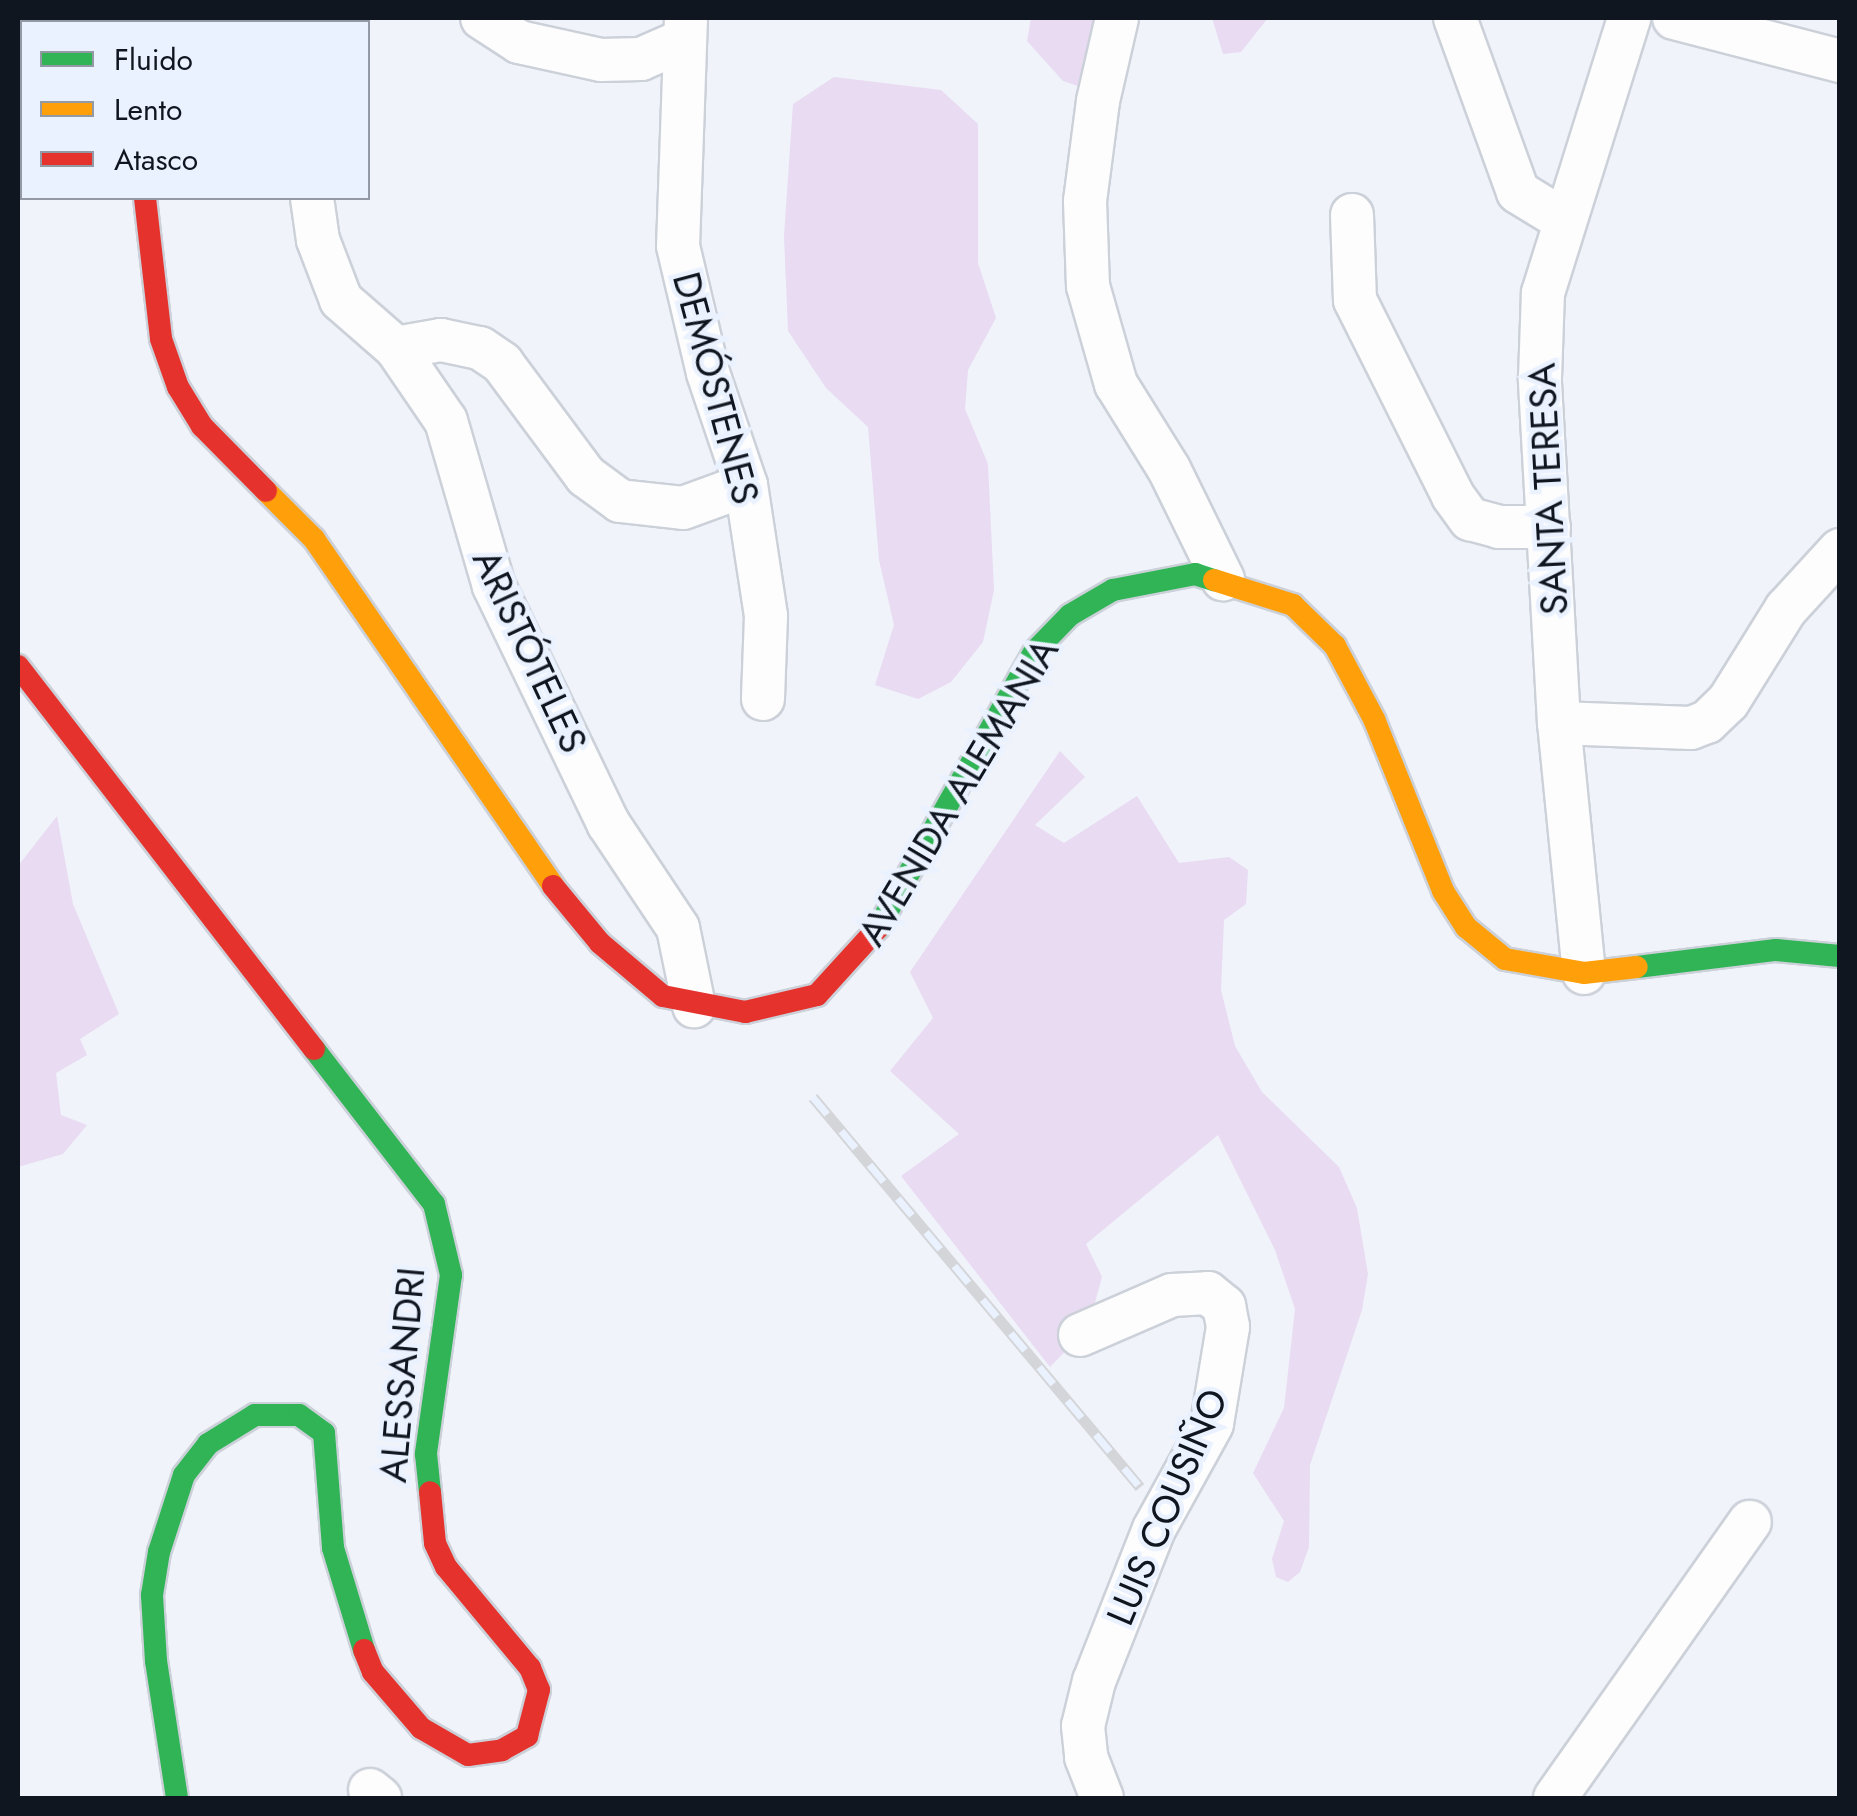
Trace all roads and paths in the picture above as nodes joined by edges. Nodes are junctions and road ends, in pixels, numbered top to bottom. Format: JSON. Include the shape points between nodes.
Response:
{"nodes":[{"id":1,"x":482,"y":18,"type":"edge"},
{"id":2,"x":1118,"y":18,"type":"edge"},
{"id":3,"x":1455,"y":18,"type":"edge"},
{"id":4,"x":1629,"y":18,"type":"edge"},
{"id":5,"x":1674,"y":18,"type":"edge"},
{"id":6,"x":684,"y":30,"type":"edge"},
{"id":7,"x":1840,"y":61,"type":"edge"},
{"id":8,"x":145,"y":200,"type":"edge"},
{"id":9,"x":312,"y":200,"type":"edge"},
{"id":10,"x":1352,"y":215,"type":"dead end"},
{"id":11,"x":1562,"y":219,"type":"junction"},
{"id":12,"x":396,"y":348,"type":"junction"},
{"id":13,"x":746,"y":484,"type":"junction"},
{"id":14,"x":1550,"y":527,"type":"junction"},
{"id":15,"x":1840,"y":550,"type":"edge"},
{"id":16,"x":1223,"y":579,"type":"junction"},
{"id":17,"x":18,"y":666,"type":"edge"},
{"id":18,"x":763,"y":699,"type":"dead end"},
{"id":19,"x":1558,"y":723,"type":"junction"},
{"id":20,"x":1840,"y":956,"type":"edge"},
{"id":21,"x":1584,"y":973,"type":"junction"},
{"id":22,"x":694,"y":1006,"type":"junction"},
{"id":23,"x":1080,"y":1335,"type":"dead end"},
{"id":24,"x":1750,"y":1522,"type":"dead end"},
{"id":25,"x":178,"y":1798,"type":"edge"},
{"id":26,"x":1102,"y":1798,"type":"edge"},
{"id":27,"x":1556,"y":1798,"type":"edge"}],
"edges":[{"from":1,"to":6,"type":"street","via":[[519,42],[601,60],[640,59]]},
{"from":2,"to":16,"type":"street","via":[[1085,201],[1088,286],[1116,384],[1169,469]]},
{"from":3,"to":11,"type":"street","via":[[1518,192]]},
{"from":4,"to":11,"type":"street","name":"SANTA TERESA"},
{"from":5,"to":7,"type":"street"},
{"from":6,"to":13,"type":"street","name":"DEMÓSTENES","via":[[678,246],[708,373]]},
{"from":8,"to":22,"type":"street","name":"AVENIDA ALEMANIA","via":[[161,338],[178,387],[202,426],[314,539],[532,860],[600,943],[642,983]]},
{"from":9,"to":12,"type":"street","name":"ARISTÓTELES","via":[[318,240],[342,300]]},
{"from":10,"to":14,"type":"street","via":[[1355,300],[1453,496],[1470,519],[1499,527]]},
{"from":11,"to":14,"type":"street","name":"SANTA TERESA","via":[[1542,327]]},
{"from":12,"to":13,"type":"street","via":[[441,340],[480,348],[502,363],[586,476],[620,501],[684,508]]},
{"from":12,"to":22,"type":"street","name":"ARISTÓTELES","via":[[446,420],[482,557],[608,824],[683,938]]},
{"from":13,"to":18,"type":"street","name":"DEMÓSTENES","via":[[766,616]]},
{"from":14,"to":19,"type":"street","name":"SANTA TERESA"},
{"from":15,"to":19,"type":"street","via":[[1786,609],[1728,702],[1707,722],[1690,728]]},
{"from":16,"to":21,"type":"street","name":"AVENIDA ALEMANIA","via":[[1293,605],[1335,646],[1374,719],[1443,890],[1466,927],[1505,958]]},
{"from":16,"to":22,"type":"street","name":"AVENIDA ALEMANIA","via":[[1195,574],[1113,590],[1070,615],[1034,652],[874,934],[831,984],[766,1011]]},
{"from":17,"to":25,"type":"street","name":"ALESSANDRI","via":[[434,1204],[451,1275],[426,1454],[435,1543],[446,1568],[530,1668],[539,1690],[527,1736],[502,1750],[468,1754],[421,1728],[373,1672],[349,1612],[333,1548],[324,1433],[299,1416],[255,1415],[208,1444],[184,1476],[158,1552],[152,1595],[156,1661]]},
{"from":19,"to":21,"type":"street","name":"SANTA TERESA"},
{"from":20,"to":21,"type":"street","name":"AVENIDA ALEMANIA","via":[[1776,950]]},
{"from":23,"to":26,"type":"street","name":"LUIS COUSIÑO","via":[[1172,1295],[1208,1293],[1224,1306],[1228,1326],[1212,1424],[1154,1529],[1094,1681],[1084,1742]]},
{"from":24,"to":27,"type":"street"}]}
